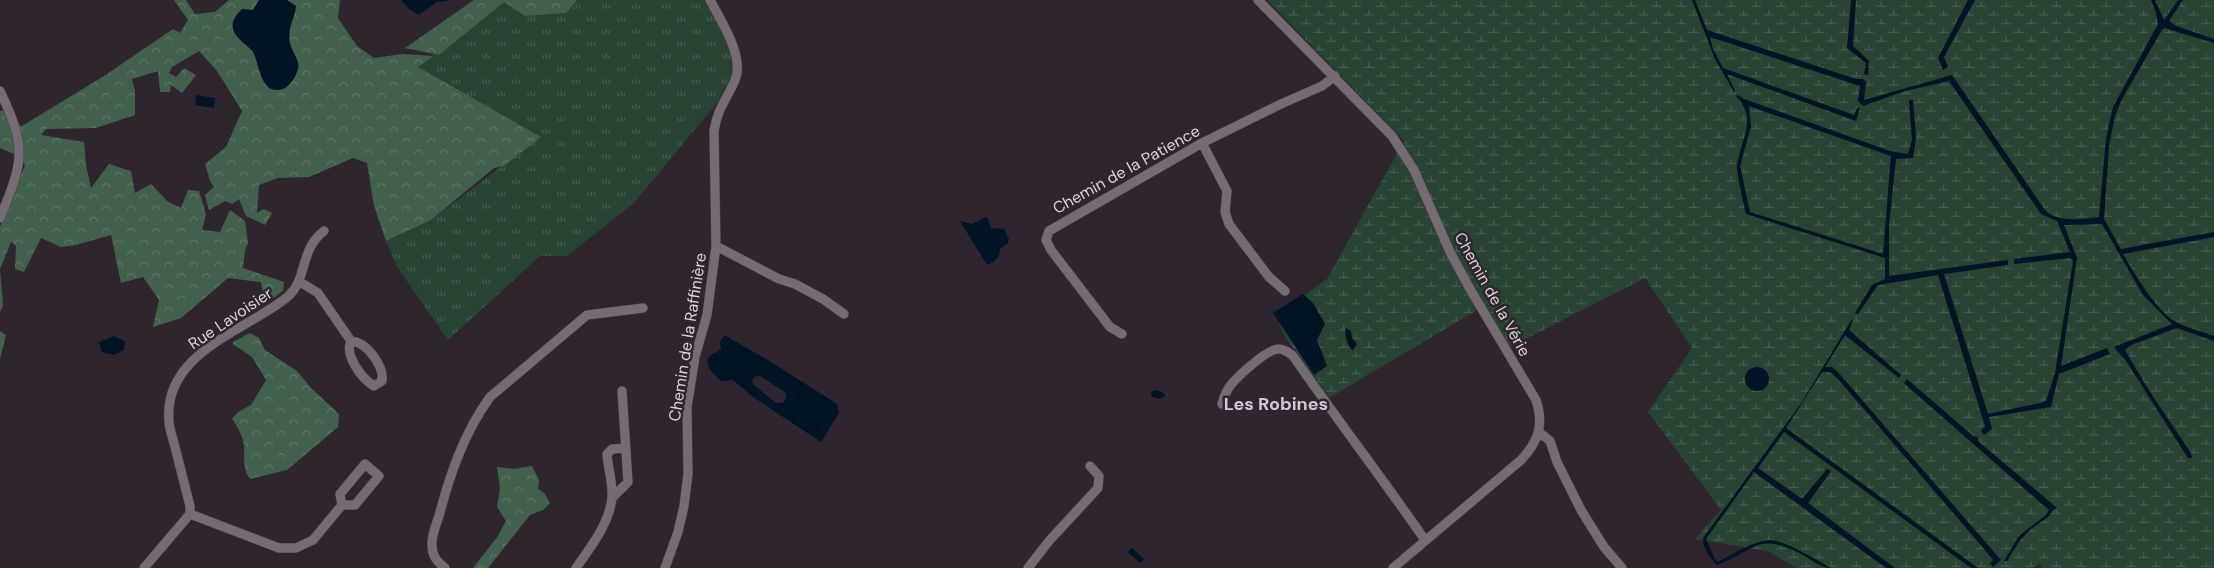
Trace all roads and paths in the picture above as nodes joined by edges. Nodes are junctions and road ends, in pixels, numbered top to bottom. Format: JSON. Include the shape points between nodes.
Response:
{"nodes":[{"id":1,"x":710,"y":0,"type":"edge"},
{"id":2,"x":1258,"y":0,"type":"edge"},
{"id":3,"x":1335,"y":76,"type":"junction"},
{"id":4,"x":0,"y":91,"type":"edge"},
{"id":5,"x":1202,"y":143,"type":"junction"},
{"id":6,"x":0,"y":218,"type":"edge"},
{"id":7,"x":324,"y":231,"type":"dead end"},
{"id":8,"x":716,"y":246,"type":"junction"},
{"id":9,"x":300,"y":282,"type":"junction"},
{"id":10,"x":1285,"y":291,"type":"dead end"},
{"id":11,"x":643,"y":308,"type":"dead end"},
{"id":12,"x":844,"y":314,"type":"dead end"},
{"id":13,"x":1122,"y":334,"type":"dead end"},
{"id":14,"x":351,"y":341,"type":"junction"},
{"id":15,"x":622,"y":391,"type":"dead end"},
{"id":16,"x":1222,"y":404,"type":"dead end"},
{"id":17,"x":1540,"y":433,"type":"junction"},
{"id":18,"x":626,"y":448,"type":"junction"},
{"id":19,"x":1090,"y":466,"type":"dead end"},
{"id":20,"x":612,"y":498,"type":"junction"},
{"id":21,"x":342,"y":505,"type":"junction"},
{"id":22,"x":190,"y":514,"type":"junction"},
{"id":23,"x":1425,"y":540,"type":"junction"},
{"id":24,"x":144,"y":568,"type":"edge"},
{"id":25,"x":445,"y":568,"type":"edge"},
{"id":26,"x":576,"y":568,"type":"edge"},
{"id":27,"x":665,"y":568,"type":"edge"},
{"id":28,"x":1028,"y":568,"type":"edge"},
{"id":29,"x":1393,"y":568,"type":"edge"},
{"id":30,"x":1622,"y":568,"type":"edge"}],
"edges":[{"from":1,"to":8,"type":"street","name":"Chemin de la Raffinière","via":[[739,62],[736,80],[717,113],[714,130]]},
{"from":2,"to":3,"type":"street","name":"Chemin de la Vérie"},
{"from":3,"to":5,"type":"street","name":"Chemin de la Patience","via":[[1322,86]]},
{"from":3,"to":17,"type":"street","name":"Chemin de la Vérie","via":[[1392,136],[1414,170],[1450,252],[1536,400]]},
{"from":4,"to":6,"type":"street","via":[[16,124],[20,157]]},
{"from":5,"to":10,"type":"street","via":[[1227,191],[1225,212],[1229,224],[1269,277]]},
{"from":5,"to":13,"type":"street","name":"Chemin de la Patience","via":[[1051,228],[1047,235],[1048,245],[1110,327]]},
{"from":7,"to":9,"type":"street","via":[[314,239],[303,262]]},
{"from":8,"to":12,"type":"street","via":[[795,284]]},
{"from":8,"to":27,"type":"street","name":"Chemin de la Raffinière","via":[[707,316],[695,357],[688,407],[688,474],[684,506]]},
{"from":9,"to":14,"type":"street","via":[[318,293]]},
{"from":9,"to":22,"type":"street","name":"Rue Lavoisier","via":[[286,298],[198,354],[182,374],[172,395],[169,420]]},
{"from":11,"to":25,"type":"street","via":[[587,315],[490,397],[454,462],[440,510],[432,546],[436,559]]},
{"from":14,"to":14,"type":"street","via":[[350,355],[367,382],[374,386],[382,381],[383,373],[365,345]]},
{"from":15,"to":18,"type":"street"},
{"from":16,"to":23,"type":"street","via":[[1235,380],[1264,356],[1275,350],[1287,351],[1367,456]]},
{"from":17,"to":23,"type":"street","via":[[1521,460]]},
{"from":17,"to":30,"type":"street","via":[[1550,441],[1581,510],[1604,547]]},
{"from":18,"to":20,"type":"street","via":[[628,482]]},
{"from":18,"to":20,"type":"street","via":[[612,449],[607,454]]},
{"from":19,"to":28,"type":"street","via":[[1100,476],[1098,488]]},
{"from":20,"to":26,"type":"street","via":[[605,521]]},
{"from":21,"to":21,"type":"street","via":[[355,505],[379,476],[365,464],[340,494]]},
{"from":21,"to":22,"type":"street","via":[[313,540],[296,548],[279,548]]},
{"from":22,"to":24,"type":"street"},
{"from":23,"to":29,"type":"street"}]}
